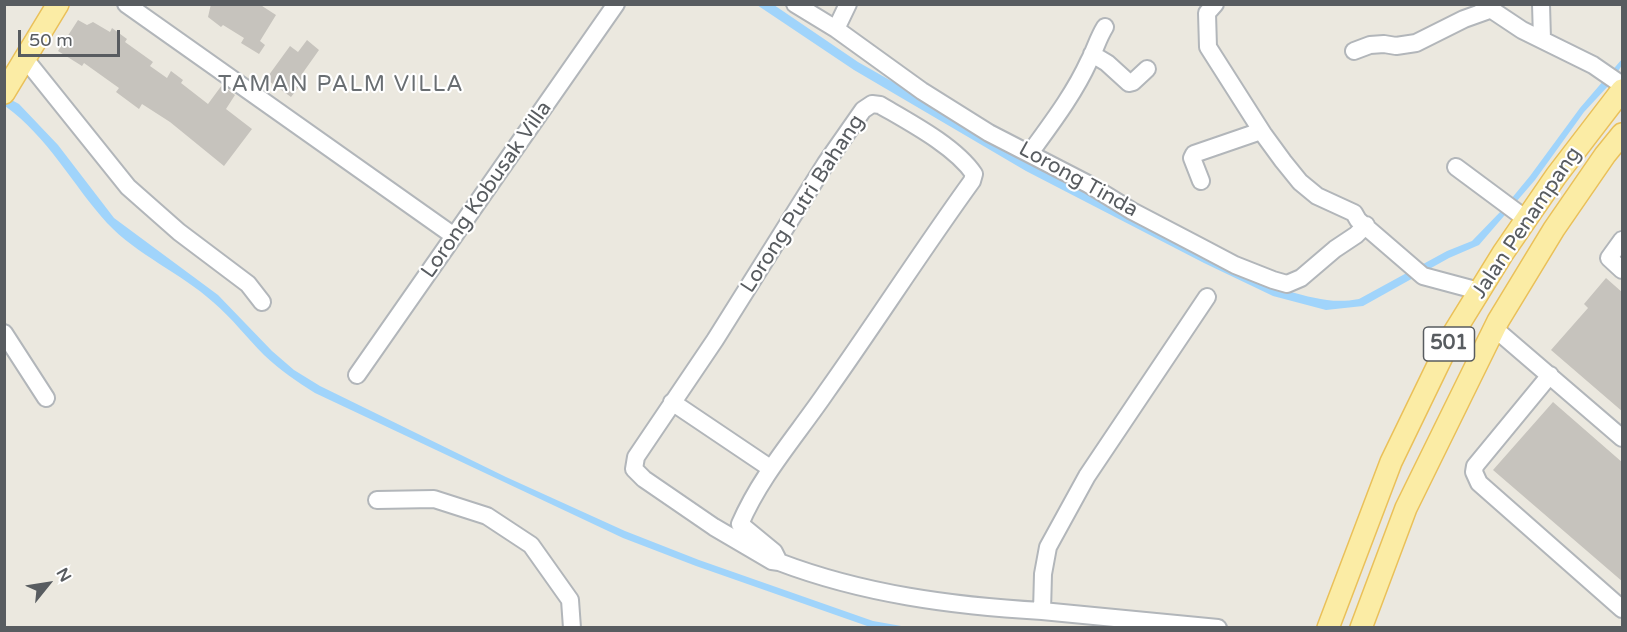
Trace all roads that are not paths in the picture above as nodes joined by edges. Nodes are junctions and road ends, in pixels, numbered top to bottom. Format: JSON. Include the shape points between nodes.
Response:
{"nodes":[{"id":1,"x":126,"y":4,"type":"edge"},
{"id":2,"x":616,"y":4,"type":"edge"},
{"id":3,"x":795,"y":4,"type":"edge"},
{"id":4,"x":849,"y":4,"type":"edge"},
{"id":5,"x":1215,"y":4,"type":"edge"},
{"id":6,"x":1541,"y":4,"type":"edge"},
{"id":7,"x":51,"y":7,"type":"edge"},
{"id":8,"x":1487,"y":7,"type":"edge"},
{"id":9,"x":1105,"y":27,"type":"dead end"},
{"id":10,"x":836,"y":29,"type":"junction"},
{"id":11,"x":1542,"y":39,"type":"junction"},
{"id":12,"x":1354,"y":51,"type":"dead end"},
{"id":13,"x":1092,"y":54,"type":"junction"},
{"id":14,"x":26,"y":60,"type":"junction"},
{"id":15,"x":1147,"y":69,"type":"dead end"},
{"id":16,"x":1619,"y":84,"type":"edge"},
{"id":17,"x":6,"y":86,"type":"edge"},
{"id":18,"x":1261,"y":131,"type":"junction"},
{"id":19,"x":1623,"y":134,"type":"edge"},
{"id":20,"x":1030,"y":153,"type":"junction"},
{"id":21,"x":1456,"y":167,"type":"dead end"},
{"id":22,"x":1201,"y":181,"type":"dead end"},
{"id":23,"x":1514,"y":210,"type":"junction"},
{"id":24,"x":1365,"y":225,"type":"junction"},
{"id":25,"x":454,"y":237,"type":"junction"},
{"id":26,"x":1623,"y":240,"type":"edge"},
{"id":27,"x":1623,"y":270,"type":"edge"},
{"id":28,"x":1479,"y":291,"type":"junction"},
{"id":29,"x":1208,"y":297,"type":"dead end"},
{"id":30,"x":262,"y":302,"type":"dead end"},
{"id":31,"x":1494,"y":328,"type":"junction"},
{"id":32,"x":4,"y":333,"type":"edge"},
{"id":33,"x":357,"y":375,"type":"dead end"},
{"id":34,"x":1550,"y":375,"type":"junction"},
{"id":35,"x":46,"y":398,"type":"dead end"},
{"id":36,"x":672,"y":402,"type":"junction"},
{"id":37,"x":1623,"y":438,"type":"edge"},
{"id":38,"x":770,"y":468,"type":"junction"},
{"id":39,"x":377,"y":500,"type":"dead end"},
{"id":40,"x":736,"y":531,"type":"junction"},
{"id":41,"x":1623,"y":609,"type":"edge"},
{"id":42,"x":1042,"y":611,"type":"junction"},
{"id":43,"x":572,"y":627,"type":"edge"},
{"id":44,"x":1218,"y":627,"type":"edge"},
{"id":45,"x":1328,"y":627,"type":"edge"},
{"id":46,"x":1361,"y":627,"type":"edge"}],
"edges":[{"from":1,"to":25,"type":"street"},
{"from":2,"to":25,"type":"street","name":"Lorong Kobusak Villa"},
{"from":3,"to":10,"type":"street","name":"Lorong Tinda"},
{"from":4,"to":10,"type":"street"},
{"from":5,"to":18,"type":"street","via":[[1207,13],[1208,47]]},
{"from":6,"to":11,"type":"street"},
{"from":7,"to":14,"type":"main road"},
{"from":8,"to":11,"type":"street"},
{"from":8,"to":12,"type":"street","via":[[1416,43],[1371,45]]},
{"from":9,"to":13,"type":"street"},
{"from":10,"to":20,"type":"street","name":"Lorong Tinda","via":[[922,91],[989,133]]},
{"from":11,"to":16,"type":"street","via":[[1593,65]]},
{"from":13,"to":15,"type":"street","via":[[1129,82]]},
{"from":13,"to":20,"type":"street","via":[[1062,108]]},
{"from":14,"to":17,"type":"main road"},
{"from":14,"to":30,"type":"street","via":[[128,187],[248,284]]},
{"from":16,"to":23,"type":"main road","name":"Jalan Penampang","number":"501","via":[[1556,176]]},
{"from":18,"to":22,"type":"street","via":[[1194,154]]},
{"from":18,"to":24,"type":"street","via":[[1309,190],[1354,213]]},
{"from":19,"to":31,"type":"main road","name":"Jalan Penampang","number":"501","via":[[1554,230]]},
{"from":20,"to":24,"type":"street","name":"Lorong Tinda","via":[[1226,260],[1287,284],[1301,278]]},
{"from":21,"to":23,"type":"street"},
{"from":23,"to":28,"type":"main road","name":"Jalan Penampang","number":"501"},
{"from":24,"to":28,"type":"street","via":[[1417,271]]},
{"from":25,"to":33,"type":"street","name":"Lorong Kobusak Villa"},
{"from":26,"to":27,"type":"street","via":[[1608,258]]},
{"from":28,"to":45,"type":"main road","name":"Jalan Penampang","number":"501","via":[[1453,334],[1392,462]]},
{"from":29,"to":42,"type":"street","via":[[1088,476],[1048,547]]},
{"from":31,"to":34,"type":"street"},
{"from":31,"to":46,"type":"main road","name":"Jalan Penampang","number":"501","via":[[1406,508]]},
{"from":32,"to":35,"type":"street"},
{"from":34,"to":37,"type":"street"},
{"from":34,"to":41,"type":"street","via":[[1474,472],[1479,483]]},
{"from":36,"to":38,"type":"street"},
{"from":36,"to":38,"type":"street","name":"Lorong Putri Bahang","via":[[863,110],[872,104],[880,105],[925,132],[968,164],[974,174],[972,182],[812,414]]},
{"from":36,"to":40,"type":"street","name":"Lorong Putri Bahang","via":[[636,457],[634,469],[664,493]]},
{"from":38,"to":40,"type":"street","name":"Lorong Putri Bahang"},
{"from":39,"to":43,"type":"street","via":[[434,499],[487,516],[531,545],[570,600]]},
{"from":40,"to":42,"type":"street","name":"Lorong Putri Bahang","via":[[774,552],[779,562],[852,586],[961,605]]},
{"from":42,"to":44,"type":"street"}]}
